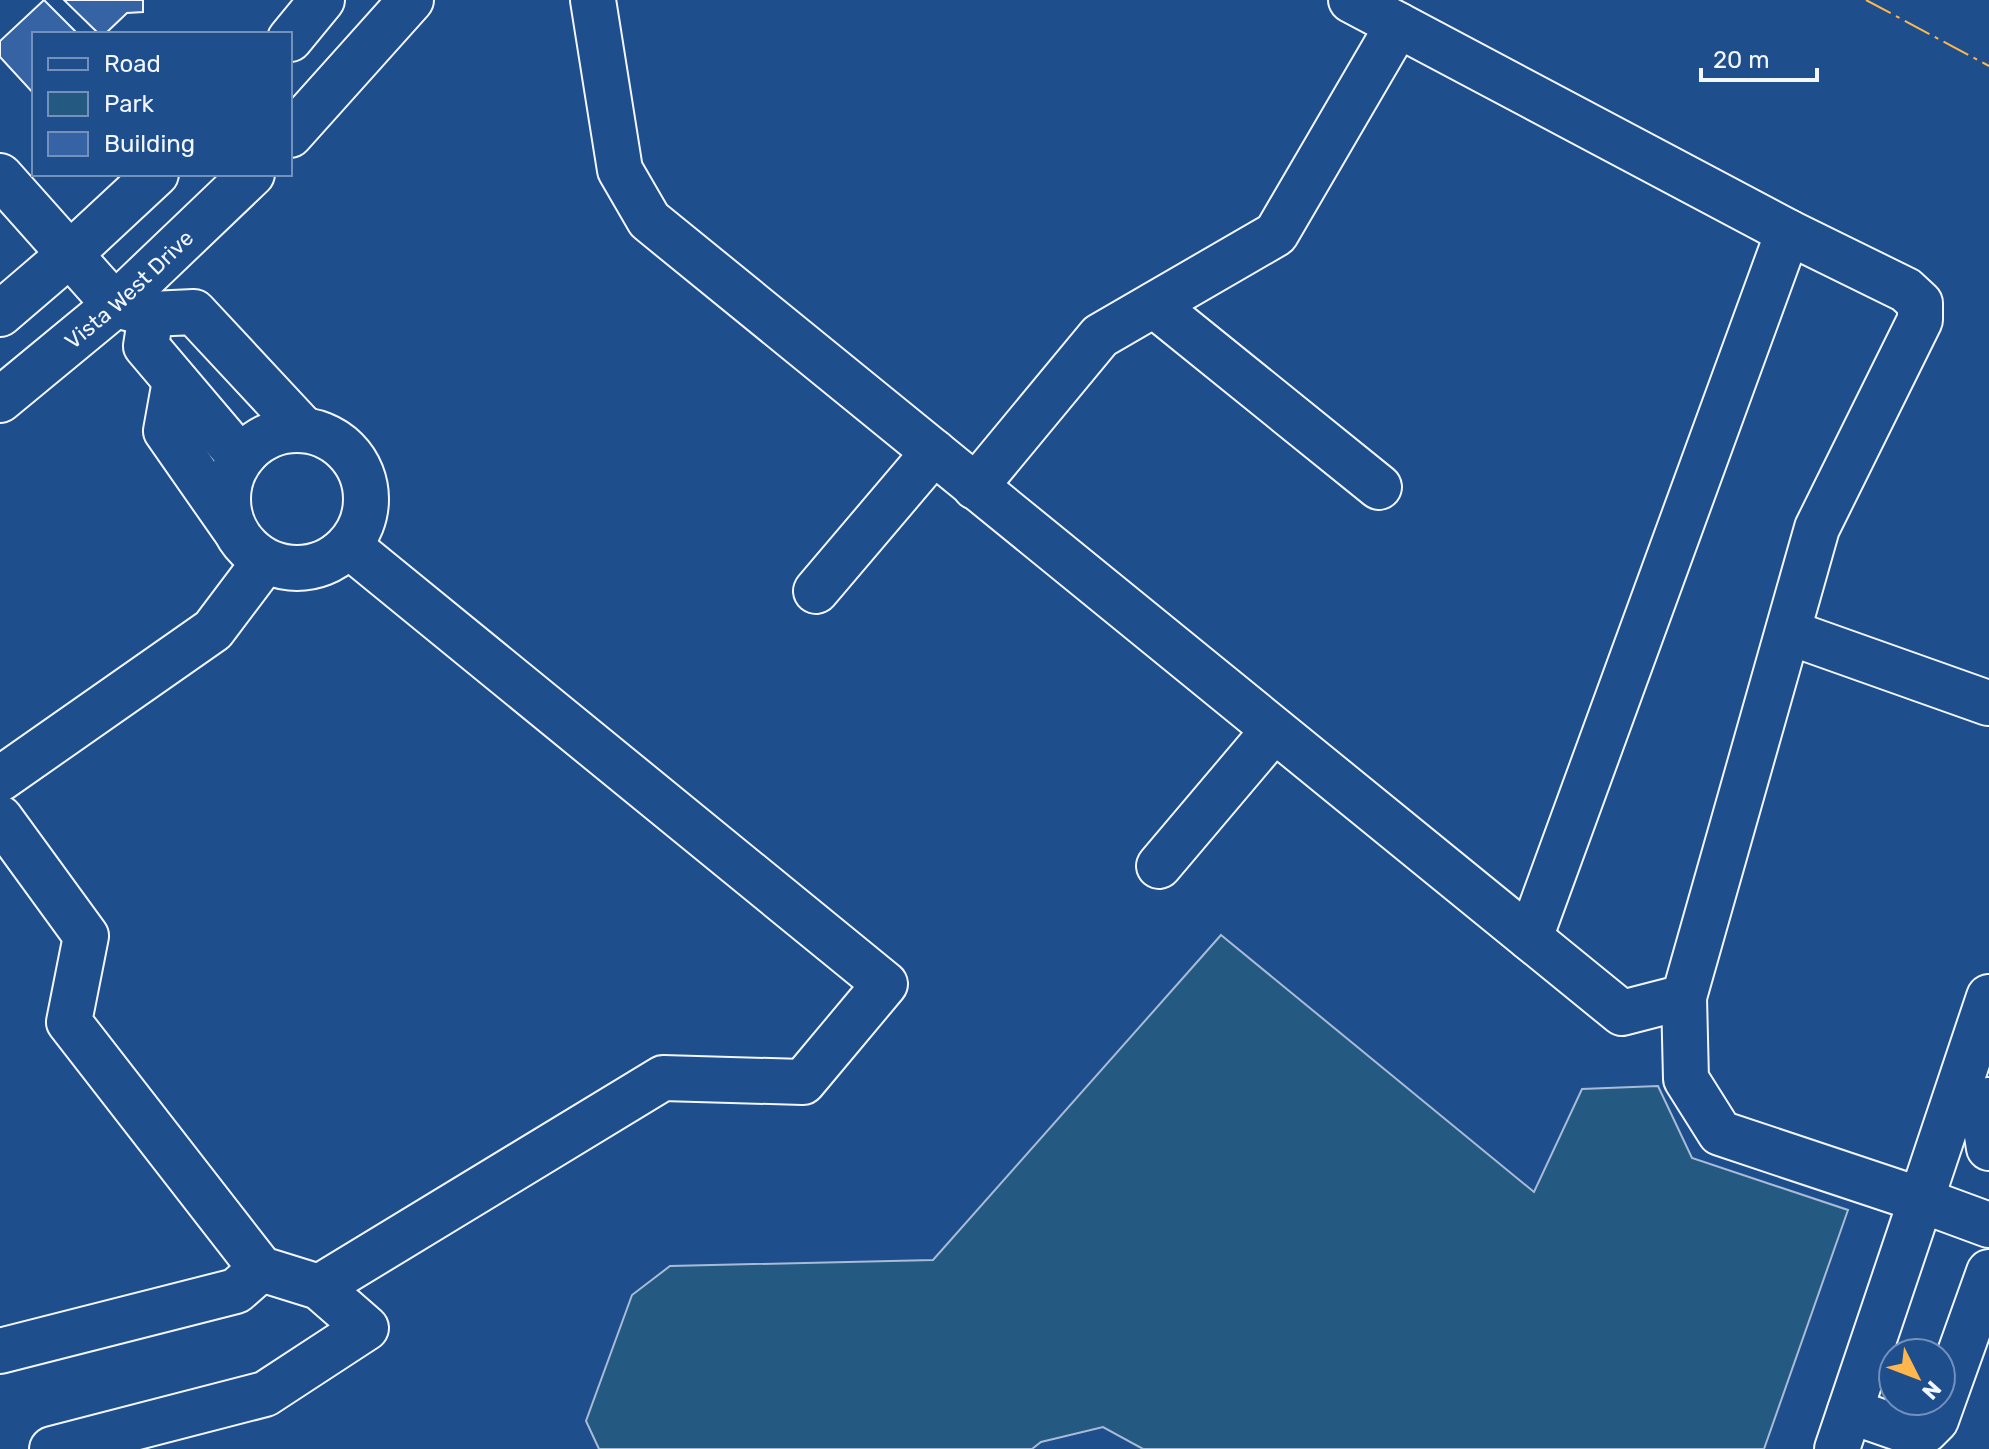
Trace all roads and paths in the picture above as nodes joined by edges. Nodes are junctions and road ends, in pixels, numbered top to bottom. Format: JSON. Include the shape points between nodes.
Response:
{"nodes":[{"id":1,"x":322,"y":0,"type":"edge"},
{"id":2,"x":411,"y":0,"type":"edge"},
{"id":3,"x":593,"y":0,"type":"edge"},
{"id":4,"x":1351,"y":0,"type":"edge"},
{"id":5,"x":1398,"y":25,"type":"junction"},
{"id":6,"x":292,"y":37,"type":"edge"},
{"id":7,"x":292,"y":133,"type":"edge"},
{"id":8,"x":0,"y":176,"type":"edge"},
{"id":9,"x":154,"y":176,"type":"edge"},
{"id":10,"x":250,"y":176,"type":"edge"},
{"id":11,"x":1788,"y":232,"type":"junction"},
{"id":12,"x":70,"y":254,"type":"junction"},
{"id":13,"x":1154,"y":305,"type":"junction"},
{"id":14,"x":133,"y":309,"type":"junction"},
{"id":15,"x":0,"y":314,"type":"edge"},
{"id":16,"x":175,"y":381,"type":"junction"},
{"id":17,"x":0,"y":400,"type":"edge"},
{"id":18,"x":303,"y":429,"type":"junction"},
{"id":19,"x":934,"y":452,"type":"junction"},
{"id":20,"x":241,"y":458,"type":"junction"},
{"id":21,"x":975,"y":487,"type":"junction"},
{"id":22,"x":1379,"y":487,"type":"dead end"},
{"id":23,"x":233,"y":527,"type":"junction"},
{"id":24,"x":349,"y":546,"type":"junction"},
{"id":25,"x":265,"y":561,"type":"junction"},
{"id":26,"x":816,"y":591,"type":"dead end"},
{"id":27,"x":1788,"y":632,"type":"junction"},
{"id":28,"x":1988,"y":703,"type":"edge"},
{"id":29,"x":1274,"y":730,"type":"junction"},
{"id":30,"x":0,"y":779,"type":"edge"},
{"id":31,"x":0,"y":818,"type":"edge"},
{"id":32,"x":1159,"y":866,"type":"dead end"},
{"id":33,"x":1530,"y":938,"type":"junction"},
{"id":34,"x":1684,"y":997,"type":"junction"},
{"id":35,"x":1989,"y":997,"type":"edge"},
{"id":36,"x":1989,"y":1100,"type":"edge"},
{"id":37,"x":1989,"y":1148,"type":"edge"},
{"id":38,"x":1921,"y":1200,"type":"junction"},
{"id":39,"x":1989,"y":1225,"type":"edge"},
{"id":40,"x":261,"y":1269,"type":"junction"},
{"id":41,"x":1989,"y":1272,"type":"edge"},
{"id":42,"x":319,"y":1287,"type":"junction"},
{"id":43,"x":0,"y":1351,"type":"edge"},
{"id":44,"x":1844,"y":1430,"type":"edge"},
{"id":45,"x":52,"y":1449,"type":"edge"}],
"edges":[{"from":1,"to":6,"type":"street"},
{"from":2,"to":7,"type":"street"},
{"from":3,"to":19,"type":"street","via":[[620,170],[649,220]]},
{"from":4,"to":5,"type":"street"},
{"from":5,"to":11,"type":"street"},
{"from":5,"to":13,"type":"street","via":[[1276,234]]},
{"from":8,"to":12,"type":"street"},
{"from":9,"to":12,"type":"street"},
{"from":10,"to":14,"type":"street","name":"Vista West Drive"},
{"from":11,"to":27,"type":"street","via":[[1906,290],[1920,303],[1920,320],[1817,528]]},
{"from":11,"to":33,"type":"street"},
{"from":12,"to":14,"type":"street"},
{"from":12,"to":15,"type":"street"},
{"from":13,"to":21,"type":"street","via":[[1100,336]]},
{"from":13,"to":22,"type":"street"},
{"from":14,"to":16,"type":"street","via":[[146,346]]},
{"from":14,"to":17,"type":"street","name":"Vista West Drive"},
{"from":14,"to":18,"type":"street","via":[[194,312]]},
{"from":16,"to":20,"type":"street"},
{"from":16,"to":23,"type":"street","via":[[166,431]]},
{"from":18,"to":20,"type":"street","via":[[259,441]]},
{"from":18,"to":24,"type":"street","via":[[343,446],[357,463],[366,506]]},
{"from":19,"to":21,"type":"street"},
{"from":19,"to":26,"type":"street"},
{"from":20,"to":23,"type":"street","via":[[230,479]]},
{"from":21,"to":29,"type":"street"},
{"from":23,"to":25,"type":"street","via":[[246,547]]},
{"from":24,"to":25,"type":"street","via":[[310,567]]},
{"from":24,"to":42,"type":"street","via":[[885,984],[803,1082],[663,1078]]},
{"from":25,"to":30,"type":"street","via":[[213,630]]},
{"from":27,"to":28,"type":"street"},
{"from":27,"to":34,"type":"street"},
{"from":29,"to":32,"type":"street"},
{"from":29,"to":33,"type":"street"},
{"from":31,"to":40,"type":"street","via":[[86,936],[69,1022]]},
{"from":33,"to":34,"type":"street","via":[[1622,1013]]},
{"from":34,"to":38,"type":"street","via":[[1686,1079],[1720,1133]]},
{"from":35,"to":38,"type":"street"},
{"from":36,"to":37,"type":"street","via":[[1984,1117]]},
{"from":38,"to":39,"type":"street"},
{"from":38,"to":44,"type":"street"},
{"from":40,"to":42,"type":"street"},
{"from":40,"to":43,"type":"street","via":[[236,1291]]},
{"from":41,"to":44,"type":"street","via":[[1936,1420],[1913,1433]]},
{"from":42,"to":45,"type":"street","via":[[366,1328],[265,1394]]}]}
